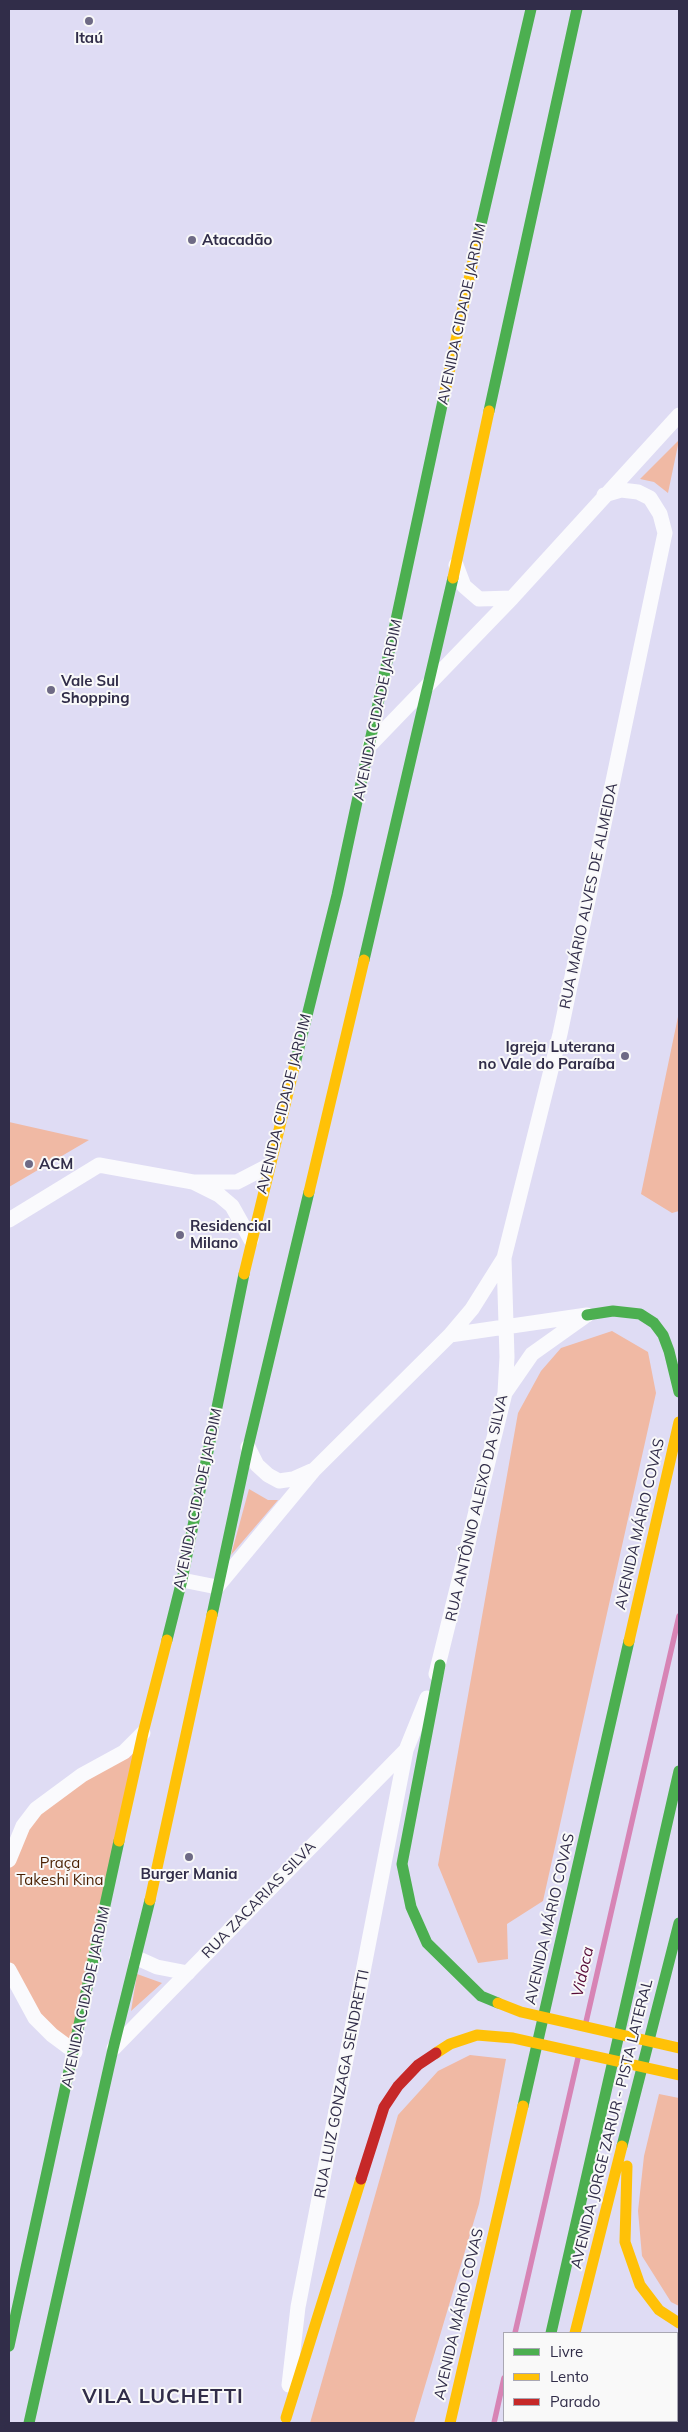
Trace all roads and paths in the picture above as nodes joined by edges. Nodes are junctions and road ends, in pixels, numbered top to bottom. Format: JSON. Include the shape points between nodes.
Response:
{"nodes":[{"id":1,"x":531,"y":9,"type":"edge"},
{"id":2,"x":577,"y":9,"type":"edge"},
{"id":3,"x":679,"y":415,"type":"edge"},
{"id":4,"x":604,"y":495,"type":"junction"},
{"id":5,"x":455,"y":562,"type":"junction"},
{"id":6,"x":512,"y":598,"type":"junction"},
{"id":7,"x":430,"y":682,"type":"junction"},
{"id":8,"x":370,"y":745,"type":"junction"},
{"id":9,"x":268,"y":1166,"type":"junction"},
{"id":10,"x":193,"y":1182,"type":"junction"},
{"id":11,"x":9,"y":1220,"type":"edge"},
{"id":12,"x":250,"y":1240,"type":"junction"},
{"id":13,"x":504,"y":1258,"type":"junction"},
{"id":14,"x":587,"y":1315,"type":"junction"},
{"id":15,"x":506,"y":1328,"type":"junction"},
{"id":16,"x":450,"y":1335,"type":"junction"},
{"id":17,"x":679,"y":1392,"type":"edge"},
{"id":18,"x":506,"y":1393,"type":"junction"},
{"id":19,"x":679,"y":1422,"type":"edge"},
{"id":20,"x":248,"y":1448,"type":"junction"},
{"id":21,"x":314,"y":1470,"type":"junction"},
{"id":22,"x":182,"y":1580,"type":"junction"},
{"id":23,"x":217,"y":1587,"type":"junction"},
{"id":24,"x":440,"y":1665,"type":"junction"},
{"id":25,"x":143,"y":1733,"type":"junction"},
{"id":26,"x":406,"y":1750,"type":"junction"},
{"id":27,"x":679,"y":1771,"type":"edge"},
{"id":28,"x":23,"y":1826,"type":"junction"},
{"id":29,"x":9,"y":1833,"type":"edge"},
{"id":30,"x":9,"y":1860,"type":"edge"},
{"id":31,"x":679,"y":1923,"type":"edge"},
{"id":32,"x":137,"y":1958,"type":"junction"},
{"id":33,"x":9,"y":1970,"type":"edge"},
{"id":34,"x":188,"y":1973,"type":"junction"},
{"id":35,"x":679,"y":2048,"type":"edge"},
{"id":36,"x":113,"y":2049,"type":"junction"},
{"id":37,"x":75,"y":2052,"type":"junction"},
{"id":38,"x":679,"y":2075,"type":"edge"},
{"id":39,"x":632,"y":2107,"type":"junction"},
{"id":40,"x":474,"y":2315,"type":"junction"},
{"id":41,"x":679,"y":2323,"type":"edge"},
{"id":42,"x":551,"y":2332,"type":"edge"},
{"id":43,"x":575,"y":2332,"type":"edge"},
{"id":44,"x":9,"y":2346,"type":"edge"},
{"id":45,"x":449,"y":2377,"type":"dead end"},
{"id":46,"x":285,"y":2421,"type":"edge"},
{"id":47,"x":29,"y":2423,"type":"edge"},
{"id":48,"x":450,"y":2423,"type":"edge"}],
"edges":[{"from":1,"to":8,"type":"main road","name":"AVENIDA CIDADE JARDIM","via":[[500,136]]},
{"from":2,"to":5,"type":"main road"},
{"from":3,"to":4,"type":"street"},
{"from":4,"to":6,"type":"street"},
{"from":4,"to":13,"type":"street","name":"RUA MÁRIO ALVES DE ALMEIDA","via":[[621,490],[638,492],[650,498],[660,514],[665,533],[560,1034]]},
{"from":5,"to":6,"type":"street","via":[[464,586],[478,599]]},
{"from":5,"to":7,"type":"main road"},
{"from":6,"to":7,"type":"street"},
{"from":7,"to":8,"type":"street"},
{"from":7,"to":20,"type":"main road"},
{"from":8,"to":9,"type":"main road","name":"AVENIDA CIDADE JARDIM","via":[[337,895]]},
{"from":9,"to":10,"type":"street","via":[[237,1182]]},
{"from":9,"to":12,"type":"main road","name":"AVENIDA CIDADE JARDIM"},
{"from":10,"to":11,"type":"street","via":[[99,1165]]},
{"from":10,"to":12,"type":"street","via":[[219,1195],[232,1206]]},
{"from":12,"to":22,"type":"main road","name":"AVENIDA CIDADE JARDIM"},
{"from":13,"to":15,"type":"street","name":"RUA ANTÔNIO ALEIXO DA SILVA"},
{"from":13,"to":16,"type":"street","via":[[472,1309]]},
{"from":14,"to":15,"type":"street"},
{"from":14,"to":17,"type":"main road","via":[[613,1311],[640,1314],[654,1323],[669,1351]]},
{"from":14,"to":18,"type":"street","via":[[532,1354]]},
{"from":15,"to":16,"type":"street"},
{"from":15,"to":18,"type":"street","name":"RUA ANTÔNIO ALEIXO DA SILVA"},
{"from":16,"to":21,"type":"street"},
{"from":18,"to":24,"type":"street","name":"RUA ANTÔNIO ALEIXO DA SILVA"},
{"from":19,"to":40,"type":"main road","name":"AVENIDA MÁRIO COVAS"},
{"from":20,"to":21,"type":"street","via":[[257,1465],[280,1481]]},
{"from":20,"to":23,"type":"main road"},
{"from":21,"to":23,"type":"street"},
{"from":22,"to":23,"type":"street"},
{"from":22,"to":25,"type":"main road","name":"AVENIDA CIDADE JARDIM"},
{"from":23,"to":32,"type":"main road"},
{"from":24,"to":26,"type":"street","name":"RUA ANTÔNIO ALEIXO DA SILVA"},
{"from":24,"to":35,"type":"main road","via":[[402,1864],[411,1908],[427,1943],[481,1996],[521,2012]]},
{"from":25,"to":28,"type":"street","via":[[124,1752],[55,1793],[36,1809]]},
{"from":25,"to":37,"type":"main road","name":"AVENIDA CIDADE JARDIM"},
{"from":26,"to":34,"type":"street","name":"RUA ZACARIAS SILVA"},
{"from":26,"to":46,"type":"street","name":"RUA LUIZ GONZAGA SENDRETTI","via":[[298,2308]]},
{"from":27,"to":42,"type":"main road"},
{"from":28,"to":29,"type":"street"},
{"from":28,"to":30,"type":"street"},
{"from":31,"to":39,"type":"main road","name":"AVENIDA JORGE ZARUR - PISTA LATERAL"},
{"from":32,"to":34,"type":"street","via":[[157,1967]]},
{"from":32,"to":36,"type":"main road"},
{"from":33,"to":37,"type":"street","via":[[36,2018]]},
{"from":34,"to":36,"type":"street","name":"RUA ZACARIAS SILVA"},
{"from":36,"to":47,"type":"main road"},
{"from":37,"to":44,"type":"main road","name":"AVENIDA CIDADE JARDIM"},
{"from":38,"to":46,"type":"main road","via":[[513,2038],[477,2035],[450,2044],[418,2065],[384,2107]]},
{"from":39,"to":41,"type":"main road","via":[[625,2188],[625,2242],[640,2285],[659,2310]]},
{"from":39,"to":43,"type":"main road","name":"AVENIDA JORGE ZARUR - PISTA LATERAL"},
{"from":40,"to":45,"type":"main road"},
{"from":40,"to":48,"type":"main road","name":"AVENIDA MÁRIO COVAS"}]}
